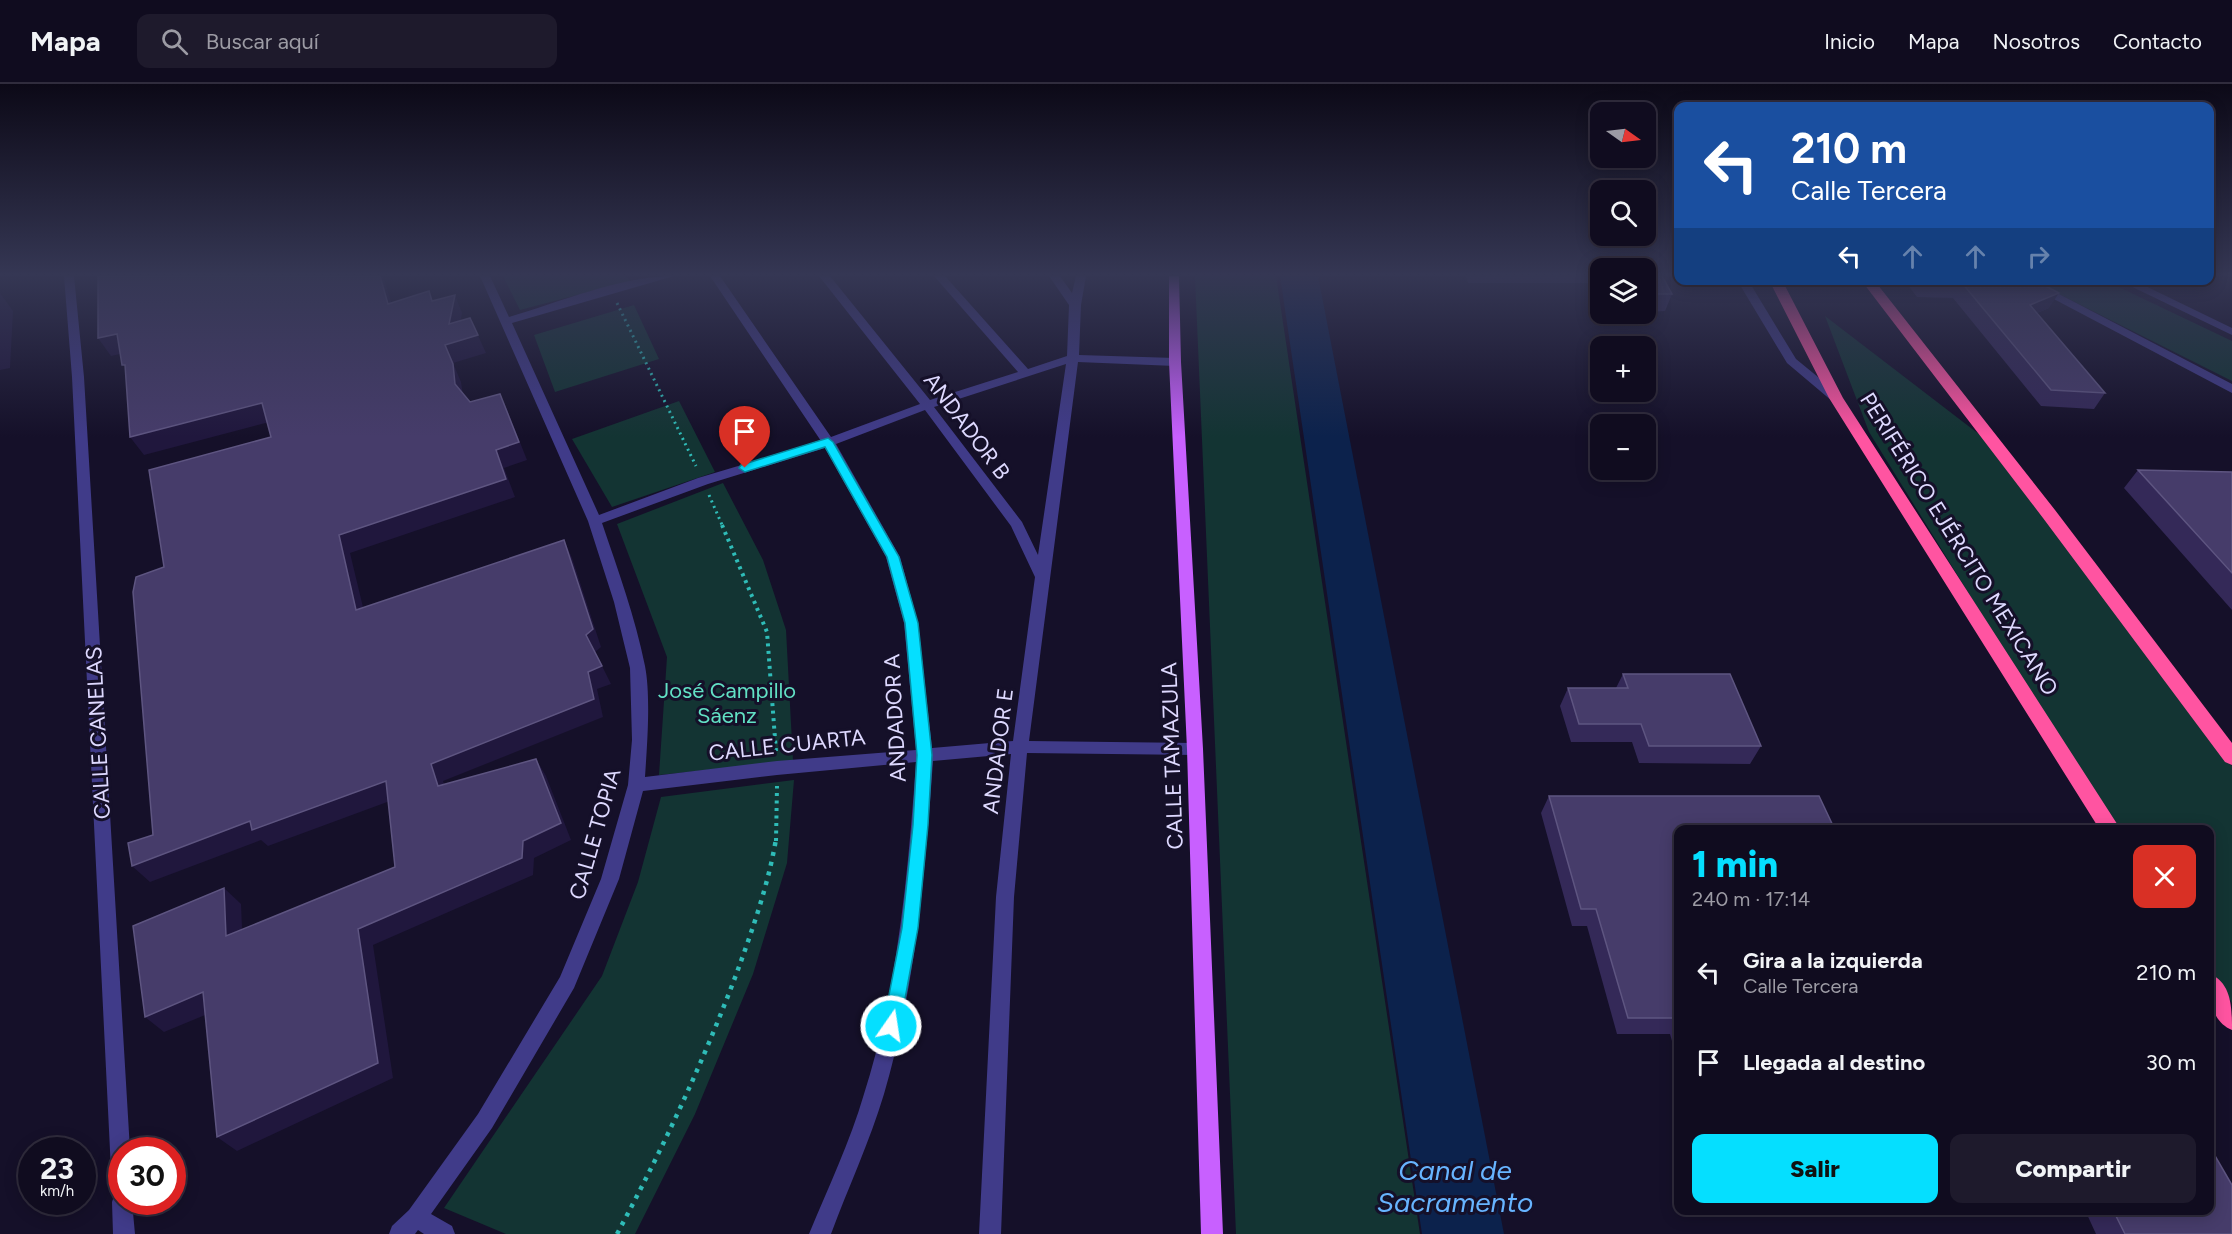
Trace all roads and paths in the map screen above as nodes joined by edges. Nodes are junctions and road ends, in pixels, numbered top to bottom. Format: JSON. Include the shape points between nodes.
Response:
{"nodes":[{"id":1,"x":74,"y":330,"type":"edge"},
{"id":2,"x":510,"y":330,"type":"edge"},
{"id":3,"x":752,"y":330,"type":"edge"},
{"id":4,"x":867,"y":330,"type":"edge"},
{"id":5,"x":987,"y":330,"type":"edge"},
{"id":6,"x":1074,"y":330,"type":"edge"},
{"id":7,"x":1175,"y":330,"type":"edge"},
{"id":8,"x":1772,"y":330,"type":"edge"},
{"id":9,"x":1801,"y":330,"type":"edge"},
{"id":10,"x":1906,"y":330,"type":"edge"},
{"id":11,"x":2118,"y":330,"type":"edge"},
{"id":12,"x":1072,"y":358,"type":"junction"},
{"id":13,"x":1175,"y":362,"type":"junction"},
{"id":14,"x":1024,"y":372,"type":"junction"},
{"id":15,"x":2232,"y":389,"type":"edge"},
{"id":16,"x":1836,"y":398,"type":"junction"},
{"id":17,"x":927,"y":405,"type":"junction"},
{"id":18,"x":828,"y":442,"type":"junction"},
{"id":19,"x":595,"y":521,"type":"junction"},
{"id":20,"x":1044,"y":579,"type":"junction"},
{"id":21,"x":1020,"y":747,"type":"junction"},
{"id":22,"x":1195,"y":748,"type":"junction"},
{"id":23,"x":925,"y":755,"type":"junction"},
{"id":24,"x":2232,"y":757,"type":"edge"},
{"id":25,"x":636,"y":785,"type":"junction"},
{"id":26,"x":2108,"y":825,"type":"edge"},
{"id":27,"x":2214,"y":990,"type":"edge"},
{"id":28,"x":2232,"y":1019,"type":"edge"},
{"id":29,"x":119,"y":1137,"type":"edge"},
{"id":30,"x":123,"y":1215,"type":"edge"},
{"id":31,"x":416,"y":1217,"type":"junction"},
{"id":32,"x":124,"y":1234,"type":"edge"},
{"id":33,"x":400,"y":1234,"type":"edge"},
{"id":34,"x":444,"y":1234,"type":"edge"},
{"id":35,"x":820,"y":1234,"type":"edge"},
{"id":36,"x":990,"y":1234,"type":"edge"},
{"id":37,"x":1212,"y":1234,"type":"edge"}],
"edges":[{"from":1,"to":29,"type":"street","name":"CALLE CANELAS"},
{"from":2,"to":19,"type":"street","name":"CALLE TOPIA"},
{"from":3,"to":18,"type":"street","name":"ANDADOR A"},
{"from":4,"to":17,"type":"street","name":"ANDADOR B"},
{"from":5,"to":14,"type":"street"},
{"from":6,"to":12,"type":"street","name":"ANDADOR E"},
{"from":7,"to":13,"type":"main road","name":"CALLE TAMAZULA"},
{"from":8,"to":16,"type":"street","via":[[1791,361]]},
{"from":9,"to":16,"type":"highway","name":"PERIFÉRICO EJÉRCITO MEXICANO"},
{"from":10,"to":24,"type":"highway"},
{"from":11,"to":15,"type":"street"},
{"from":12,"to":13,"type":"street"},
{"from":12,"to":14,"type":"street"},
{"from":12,"to":20,"type":"street","name":"ANDADOR E"},
{"from":13,"to":22,"type":"main road","name":"CALLE TAMAZULA"},
{"from":14,"to":17,"type":"street"},
{"from":16,"to":26,"type":"highway","name":"PERIFÉRICO EJÉRCITO MEXICANO"},
{"from":17,"to":18,"type":"street"},
{"from":17,"to":20,"type":"street","name":"ANDADOR B","via":[[1017,525]]},
{"from":18,"to":19,"type":"street","via":[[703,481]]},
{"from":18,"to":23,"type":"street","name":"ANDADOR A","via":[[893,557],[911,623]]},
{"from":19,"to":25,"type":"street","name":"CALLE TOPIA","via":[[638,668],[640,740]]},
{"from":20,"to":21,"type":"street","name":"ANDADOR E"},
{"from":21,"to":22,"type":"street","name":"CALLE CUARTA"},
{"from":21,"to":23,"type":"street","name":"CALLE CUARTA"},
{"from":21,"to":36,"type":"street","name":"ANDADOR E","via":[[1004,922]]},
{"from":22,"to":37,"type":"main road","name":"CALLE TAMAZULA"},
{"from":23,"to":25,"type":"street","name":"CALLE CUARTA"},
{"from":23,"to":35,"type":"street","name":"ANDADOR A","via":[[910,928],[897,1003],[874,1095]]},
{"from":25,"to":31,"type":"street","name":"CALLE TOPIA","via":[[610,879],[567,982],[485,1121]]},
{"from":27,"to":28,"type":"highway"},
{"from":30,"to":32,"type":"street"},
{"from":31,"to":33,"type":"street","name":"CALLE TOPIA"},
{"from":31,"to":34,"type":"street"}]}
